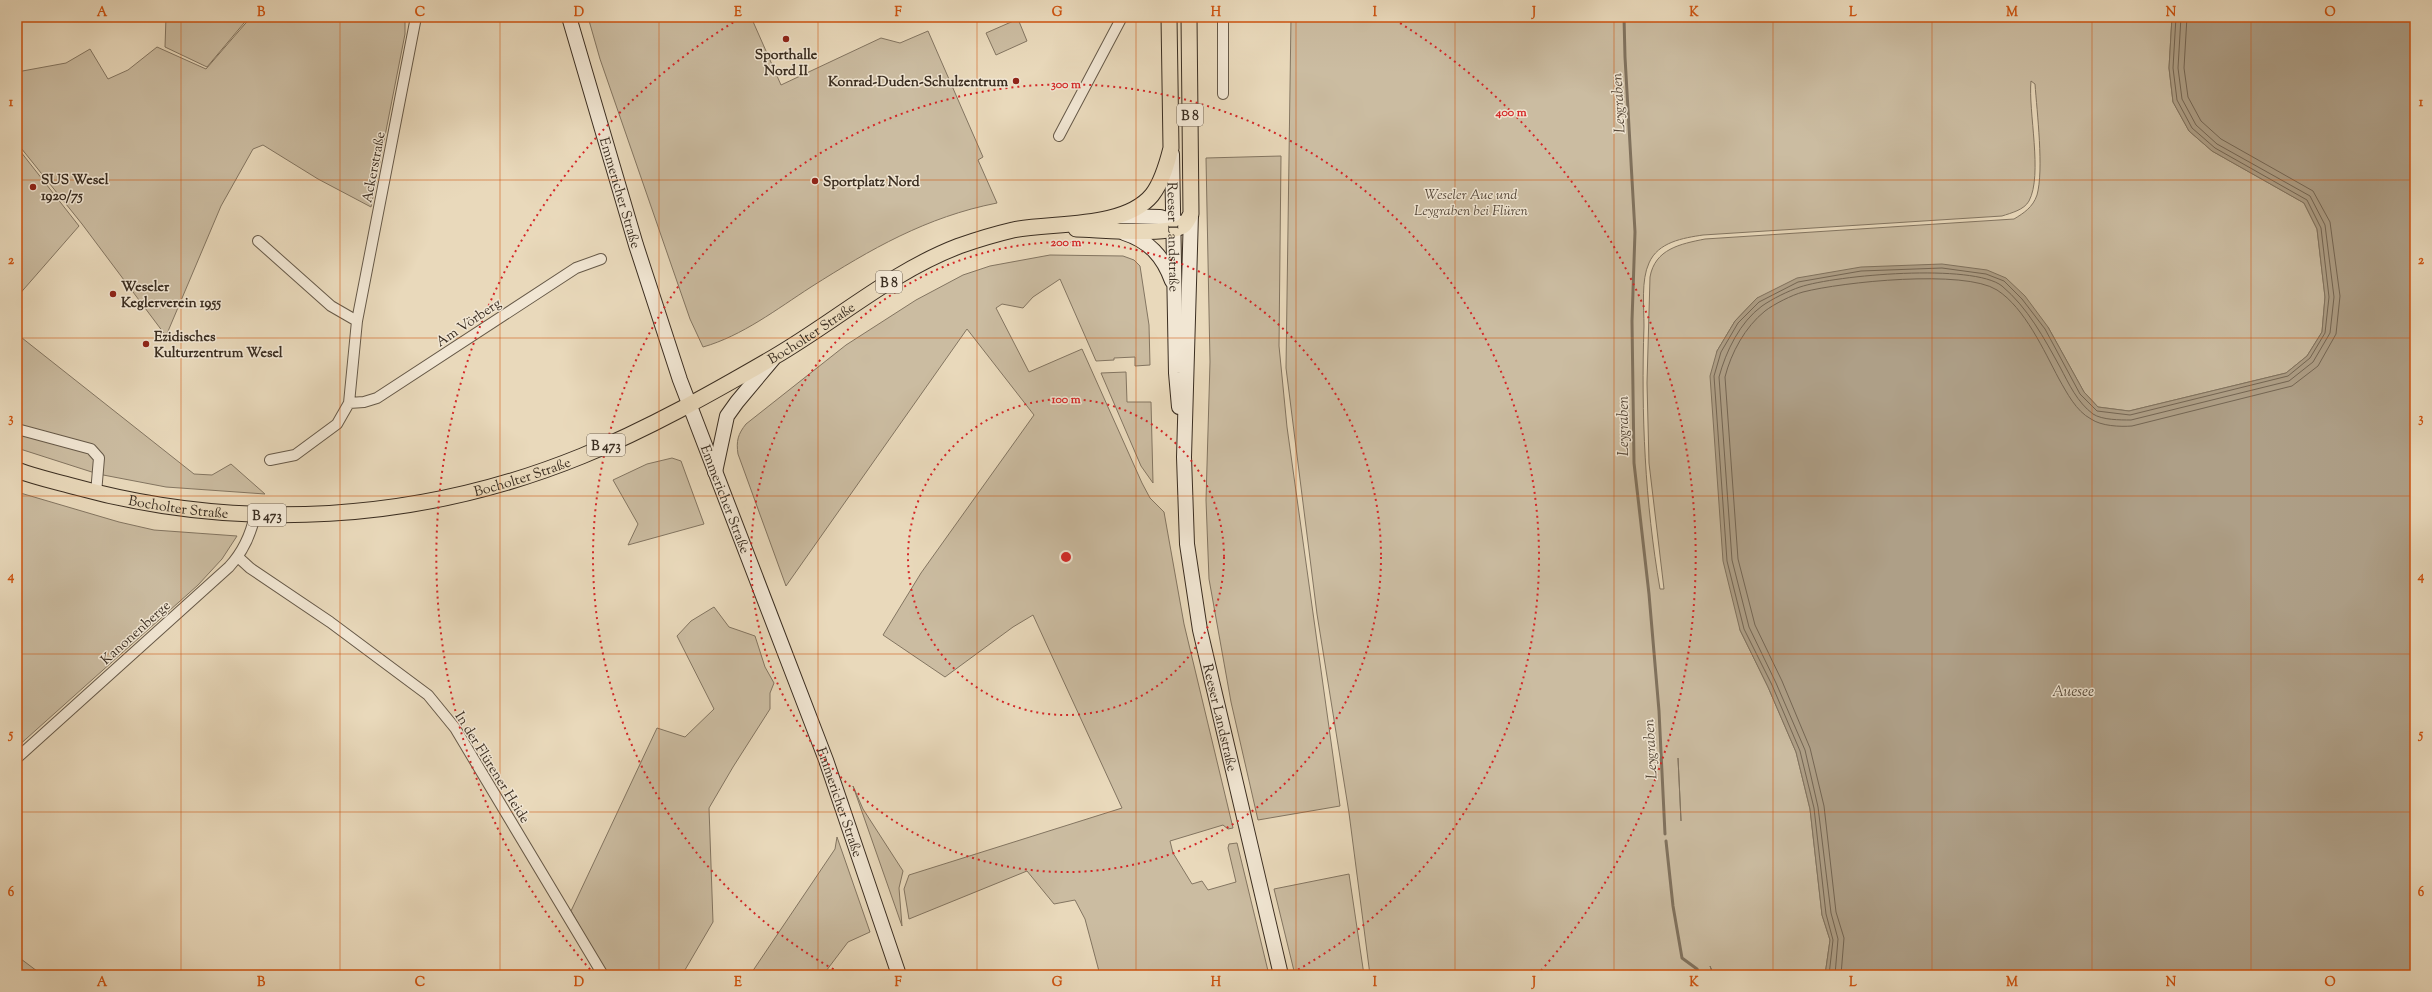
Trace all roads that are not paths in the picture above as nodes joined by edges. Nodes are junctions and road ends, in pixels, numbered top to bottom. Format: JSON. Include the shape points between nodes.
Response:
{"nodes":[{"id":1,"x":416,"y":17,"type":"edge"},
{"id":2,"x":569,"y":17,"type":"edge"},
{"id":3,"x":1122,"y":17,"type":"edge"},
{"id":4,"x":1169,"y":17,"type":"edge"},
{"id":5,"x":1189,"y":17,"type":"edge"},
{"id":6,"x":1223,"y":17,"type":"edge"},
{"id":7,"x":1223,"y":94,"type":"dead end"},
{"id":8,"x":1059,"y":136,"type":"dead end"},
{"id":9,"x":1171,"y":148,"type":"junction"},
{"id":10,"x":1118,"y":216,"type":"junction"},
{"id":11,"x":1182,"y":224,"type":"junction"},
{"id":12,"x":1013,"y":230,"type":"junction"},
{"id":13,"x":1122,"y":232,"type":"junction"},
{"id":14,"x":258,"y":241,"type":"dead end"},
{"id":15,"x":601,"y":259,"type":"dead end"},
{"id":16,"x":1175,"y":290,"type":"junction"},
{"id":17,"x":357,"y":321,"type":"junction"},
{"id":18,"x":775,"y":356,"type":"junction"},
{"id":19,"x":349,"y":403,"type":"junction"},
{"id":20,"x":689,"y":404,"type":"junction"},
{"id":21,"x":17,"y":429,"type":"edge"},
{"id":22,"x":1184,"y":457,"type":"junction"},
{"id":23,"x":270,"y":460,"type":"dead end"},
{"id":24,"x":17,"y":470,"type":"edge"},
{"id":25,"x":715,"y":472,"type":"junction"},
{"id":26,"x":96,"y":493,"type":"junction"},
{"id":27,"x":255,"y":515,"type":"junction"},
{"id":28,"x":238,"y":557,"type":"junction"},
{"id":29,"x":17,"y":758,"type":"edge"},
{"id":30,"x":603,"y":975,"type":"edge"},
{"id":31,"x":899,"y":975,"type":"edge"},
{"id":32,"x":1281,"y":975,"type":"edge"}],
"edges":[{"from":1,"to":17,"type":"street","name":"Ackerstraße"},
{"from":2,"to":20,"type":"street","name":"Emmericher Straße","via":[[636,245]]},
{"from":3,"to":8,"type":"street"},
{"from":4,"to":9,"type":"main road","name":"Reeser Landstraße","number":"B 8"},
{"from":5,"to":11,"type":"main road","name":"Reeser Landstraße","number":"B 8"},
{"from":6,"to":7,"type":"street"},
{"from":9,"to":10,"type":"main road","number":"B 8","via":[[1166,168],[1152,194],[1140,205]]},
{"from":9,"to":11,"type":"street","name":"Reeser Landstraße","number":"B 8"},
{"from":10,"to":11,"type":"street","name":"Bocholter Straße","number":"B 8","via":[[1160,217]]},
{"from":10,"to":12,"type":"main road","name":"Bocholter Straße","number":"B 8"},
{"from":11,"to":13,"type":"main road","name":"Bocholter Straße","number":"B 8"},
{"from":11,"to":16,"type":"street","name":"Reeser Landstraße"},
{"from":11,"to":22,"type":"street","name":"Reeser Landstraße"},
{"from":12,"to":13,"type":"main road","name":"Bocholter Straße","number":"B 8","via":[[1078,229]]},
{"from":12,"to":18,"type":"main road","name":"Bocholter Straße","number":"B 8","via":[[959,246],[908,270]]},
{"from":13,"to":16,"type":"street","via":[[1138,238],[1154,249],[1167,266]]},
{"from":14,"to":17,"type":"street","via":[[331,306]]},
{"from":15,"to":19,"type":"street","name":"Am Vörberg","via":[[576,268],[377,398]]},
{"from":16,"to":22,"type":"street","name":"Reeser Landstraße","via":[[1176,373]]},
{"from":17,"to":19,"type":"street","name":"Ackerstraße"},
{"from":18,"to":20,"type":"main road","name":"Bocholter Straße","number":"B 8"},
{"from":18,"to":25,"type":"street","via":[[728,416]]},
{"from":19,"to":23,"type":"street","name":"Ackerstraße","via":[[336,424],[295,455]]},
{"from":20,"to":25,"type":"street","name":"Emmericher Straße"},
{"from":20,"to":27,"type":"main road","name":"Bocholter Straße","number":"B 473","via":[[581,456],[519,479],[455,496],[360,512],[307,516]]},
{"from":21,"to":26,"type":"street","via":[[91,449],[99,458]]},
{"from":22,"to":32,"type":"street","name":"Reeser Landstraße","via":[[1188,544],[1200,630]]},
{"from":24,"to":26,"type":"main road","name":"Bocholter Straße","number":"B 473"},
{"from":25,"to":31,"type":"street","name":"Emmericher Straße","via":[[826,760]]},
{"from":26,"to":27,"type":"main road","name":"Bocholter Straße","number":"B 473","via":[[179,509]]},
{"from":27,"to":28,"type":"street","name":"Kanonenberge","via":[[253,527]]},
{"from":28,"to":29,"type":"street","name":"Kanonenberge"},
{"from":28,"to":30,"type":"street","name":"In der Flürener Heide","via":[[428,695],[455,728]]}]}
